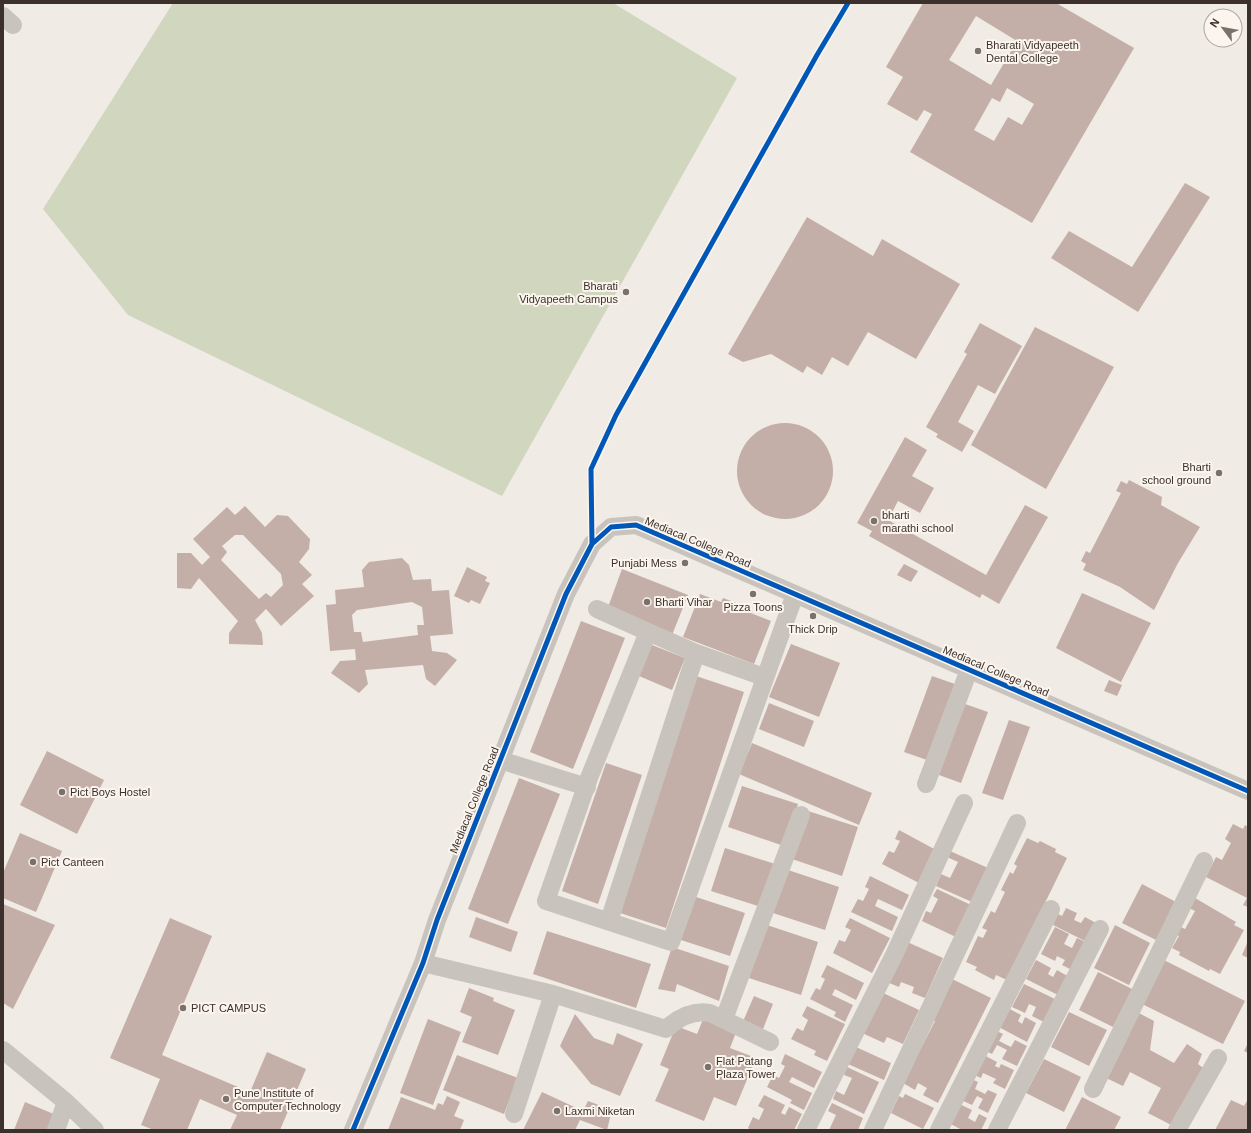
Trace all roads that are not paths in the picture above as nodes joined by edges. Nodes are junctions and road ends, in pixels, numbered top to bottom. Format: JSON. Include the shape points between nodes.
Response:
{"nodes":[{"id":1,"x":795,"y":594,"type":"junction"},
{"id":2,"x":597,"y":609,"type":"dead end"},
{"id":3,"x":648,"y":632,"type":"junction"},
{"id":4,"x":696,"y":653,"type":"junction"},
{"id":5,"x":969,"y":670,"type":"junction"},
{"id":6,"x":764,"y":677,"type":"junction"},
{"id":7,"x":503,"y":754,"type":"junction"},
{"id":8,"x":588,"y":782,"type":"junction"},
{"id":9,"x":926,"y":784,"type":"dead end"},
{"id":10,"x":1248,"y":791,"type":"edge"},
{"id":11,"x":964,"y":803,"type":"dead end"},
{"id":12,"x":801,"y":815,"type":"dead end"},
{"id":13,"x":1017,"y":823,"type":"dead end"},
{"id":14,"x":1204,"y":861,"type":"dead end"},
{"id":15,"x":1052,"y":909,"type":"dead end"},
{"id":16,"x":609,"y":922,"type":"junction"},
{"id":17,"x":1100,"y":929,"type":"dead end"},
{"id":18,"x":423,"y":963,"type":"junction"},
{"id":19,"x":553,"y":994,"type":"junction"},
{"id":20,"x":724,"y":1020,"type":"junction"},
{"id":21,"x":770,"y":1042,"type":"dead end"},
{"id":22,"x":3,"y":1050,"type":"edge"},
{"id":23,"x":1218,"y":1058,"type":"dead end"},
{"id":24,"x":1093,"y":1089,"type":"dead end"},
{"id":25,"x":66,"y":1102,"type":"junction"},
{"id":26,"x":514,"y":1114,"type":"dead end"},
{"id":27,"x":56,"y":1130,"type":"edge"},
{"id":28,"x":94,"y":1130,"type":"edge"},
{"id":29,"x":353,"y":1130,"type":"edge"},
{"id":30,"x":806,"y":1130,"type":"edge"},
{"id":31,"x":873,"y":1130,"type":"edge"},
{"id":32,"x":939,"y":1130,"type":"edge"},
{"id":33,"x":997,"y":1130,"type":"edge"},
{"id":34,"x":1177,"y":1130,"type":"edge"}],
"edges":[{"from":1,"to":5,"type":"street","name":"Mediacal College Road"},
{"from":1,"to":6,"type":"street"},
{"from":1,"to":7,"type":"street","name":"Mediacal College Road","via":[[636,525],[611,527],[592,544],[566,594]]},
{"from":2,"to":3,"type":"street"},
{"from":3,"to":4,"type":"street"},
{"from":3,"to":8,"type":"street"},
{"from":4,"to":6,"type":"street"},
{"from":4,"to":16,"type":"street"},
{"from":5,"to":9,"type":"street"},
{"from":5,"to":10,"type":"street","name":"Mediacal College Road"},
{"from":6,"to":16,"type":"street","via":[[671,942]]},
{"from":7,"to":8,"type":"street"},
{"from":7,"to":18,"type":"street","name":"Mediacal College Road","via":[[437,920]]},
{"from":8,"to":16,"type":"street","via":[[546,901]]},
{"from":11,"to":30,"type":"street","via":[[894,955]]},
{"from":12,"to":20,"type":"street"},
{"from":13,"to":31,"type":"street"},
{"from":14,"to":24,"type":"street"},
{"from":15,"to":32,"type":"street"},
{"from":17,"to":33,"type":"street"},
{"from":18,"to":19,"type":"street"},
{"from":18,"to":29,"type":"street","name":"Mediacal College Road"},
{"from":19,"to":20,"type":"street","via":[[666,1029],[675,1020],[700,1011]]},
{"from":19,"to":26,"type":"street"},
{"from":20,"to":21,"type":"street"},
{"from":22,"to":25,"type":"street"},
{"from":23,"to":34,"type":"street"},
{"from":25,"to":27,"type":"street"},
{"from":25,"to":28,"type":"street"}]}
